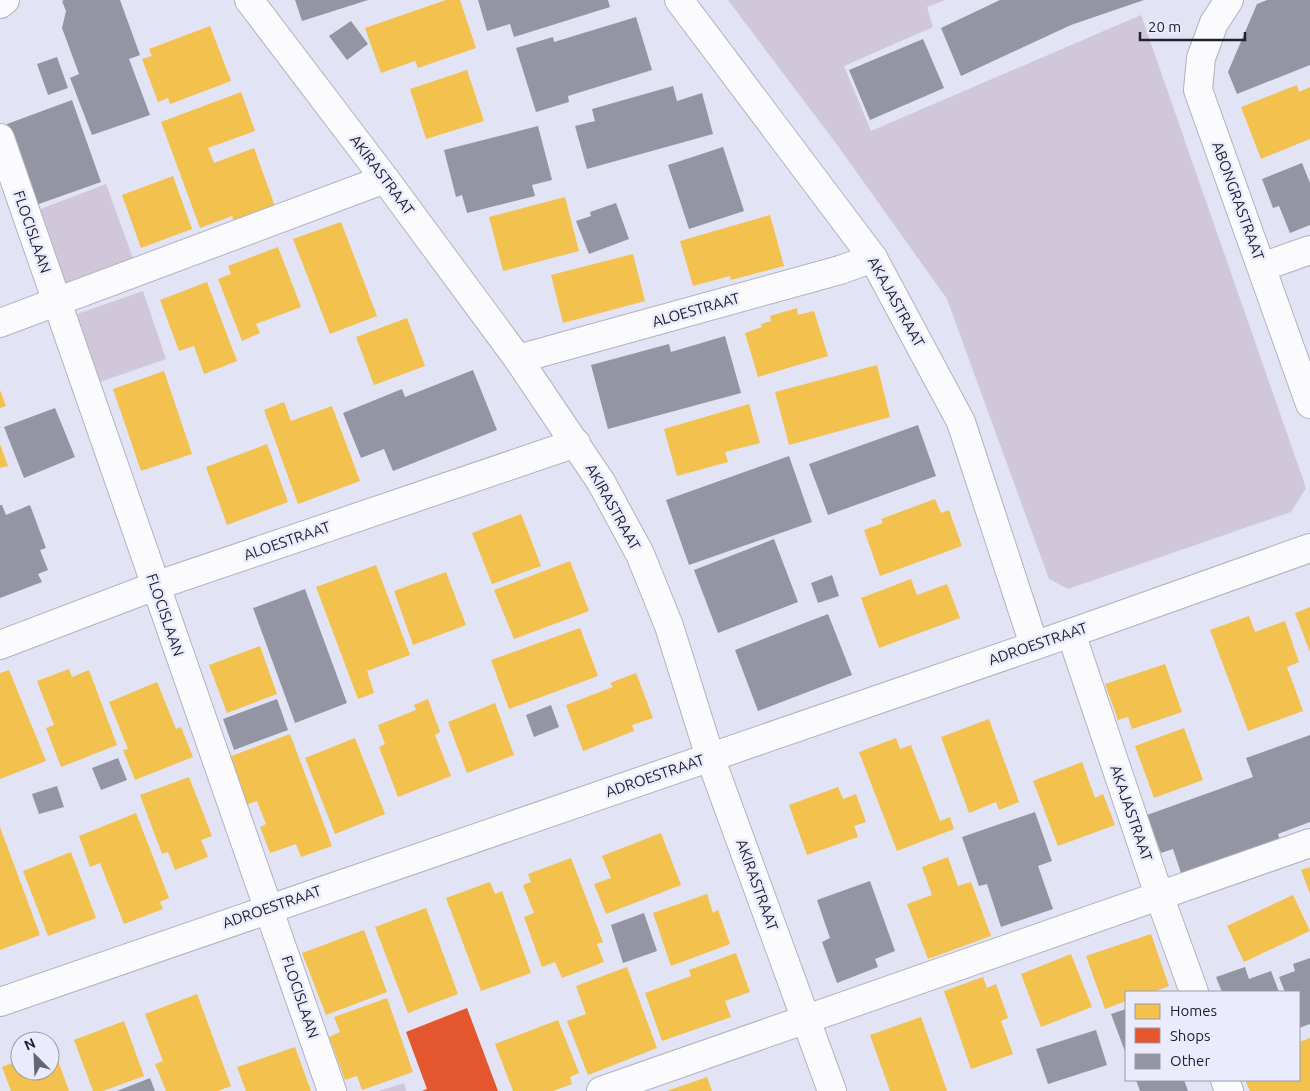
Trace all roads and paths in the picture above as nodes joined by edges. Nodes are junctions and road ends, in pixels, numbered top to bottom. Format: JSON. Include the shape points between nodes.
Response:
{"nodes":[{"id":1,"x":6,"y":0,"type":"edge"},
{"id":2,"x":249,"y":0,"type":"edge"},
{"id":3,"x":679,"y":0,"type":"edge"},
{"id":4,"x":1229,"y":0,"type":"edge"},
{"id":5,"x":0,"y":4,"type":"edge"},
{"id":6,"x":0,"y":138,"type":"edge"},
{"id":7,"x":385,"y":179,"type":"junction"},
{"id":8,"x":1310,"y":250,"type":"edge"},
{"id":9,"x":873,"y":258,"type":"junction"},
{"id":10,"x":1262,"y":268,"type":"junction"},
{"id":11,"x":57,"y":302,"type":"junction"},
{"id":12,"x":0,"y":323,"type":"edge"},
{"id":13,"x":518,"y":359,"type":"junction"},
{"id":14,"x":1310,"y":404,"type":"edge"},
{"id":15,"x":576,"y":443,"type":"junction"},
{"id":16,"x":1310,"y":548,"type":"edge"},
{"id":17,"x":155,"y":586,"type":"junction"},
{"id":18,"x":1071,"y":633,"type":"junction"},
{"id":19,"x":0,"y":645,"type":"edge"},
{"id":20,"x":1034,"y":645,"type":"junction"},
{"id":21,"x":710,"y":757,"type":"junction"},
{"id":22,"x":1310,"y":843,"type":"edge"},
{"id":23,"x":1159,"y":895,"type":"junction"},
{"id":24,"x":269,"y":908,"type":"junction"},
{"id":25,"x":1194,"y":991,"type":"edge"},
{"id":26,"x":0,"y":1002,"type":"edge"},
{"id":27,"x":807,"y":1019,"type":"junction"},
{"id":28,"x":332,"y":1091,"type":"edge"},
{"id":29,"x":601,"y":1091,"type":"edge"},
{"id":30,"x":832,"y":1091,"type":"edge"}],
"edges":[{"from":1,"to":5,"type":"street"},
{"from":2,"to":7,"type":"street","name":"AKIRASTRAAT"},
{"from":3,"to":9,"type":"street","name":"AKAJASTRAAT"},
{"from":4,"to":10,"type":"street","name":"ABONGRASTRAAT","via":[[1214,23],[1201,58],[1198,90]]},
{"from":6,"to":11,"type":"street","name":"FLOCISLAAN"},
{"from":7,"to":11,"type":"street"},
{"from":7,"to":13,"type":"street","name":"AKIRASTRAAT"},
{"from":8,"to":10,"type":"street"},
{"from":9,"to":13,"type":"street","name":"ALOESTRAAT","via":[[840,270]]},
{"from":9,"to":20,"type":"street","name":"AKAJASTRAAT","via":[[961,422]]},
{"from":10,"to":14,"type":"street","name":"ABONGRASTRAAT"},
{"from":11,"to":12,"type":"street"},
{"from":11,"to":17,"type":"street","name":"FLOCISLAAN"},
{"from":13,"to":15,"type":"street","name":"AKIRASTRAAT"},
{"from":15,"to":17,"type":"street","name":"ALOESTRAAT"},
{"from":15,"to":21,"type":"street","name":"AKIRASTRAAT","via":[[640,554],[669,626]]},
{"from":16,"to":18,"type":"street","name":"ADROESTRAAT"},
{"from":17,"to":19,"type":"street","name":"ALOESTRAAT"},
{"from":17,"to":24,"type":"street","name":"FLOCISLAAN"},
{"from":18,"to":20,"type":"street","name":"ADROESTRAAT"},
{"from":18,"to":23,"type":"street","name":"AKAJASTRAAT"},
{"from":20,"to":21,"type":"street","name":"ADROESTRAAT"},
{"from":21,"to":24,"type":"street","name":"ADROESTRAAT"},
{"from":21,"to":27,"type":"street","name":"AKIRASTRAAT"},
{"from":22,"to":23,"type":"street"},
{"from":23,"to":25,"type":"street","name":"AKAJASTRAAT"},
{"from":23,"to":27,"type":"street"},
{"from":24,"to":26,"type":"street","name":"ADROESTRAAT"},
{"from":24,"to":28,"type":"street","name":"FLOCISLAAN"},
{"from":27,"to":29,"type":"street"},
{"from":27,"to":30,"type":"street","name":"AKIRASTRAAT"}]}
